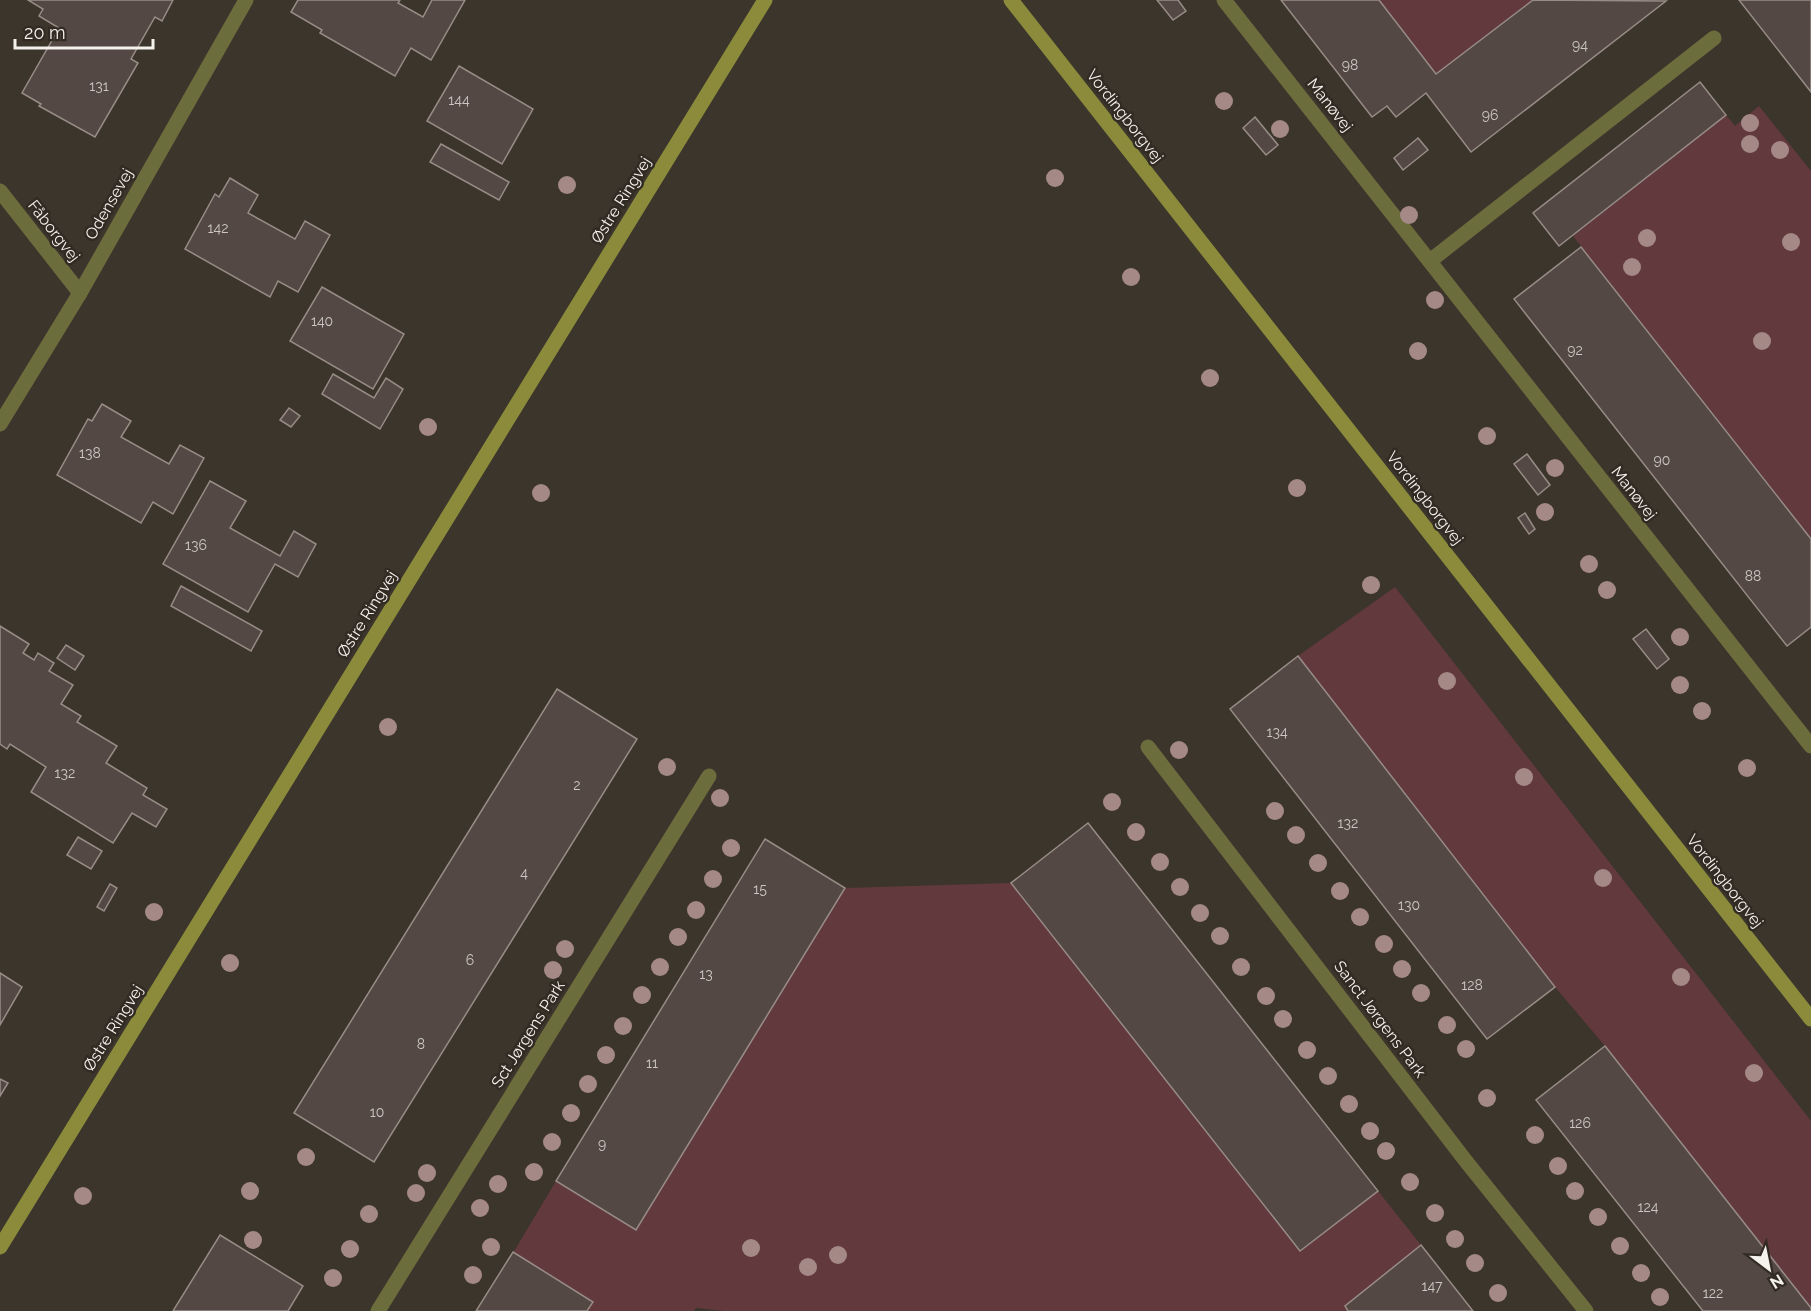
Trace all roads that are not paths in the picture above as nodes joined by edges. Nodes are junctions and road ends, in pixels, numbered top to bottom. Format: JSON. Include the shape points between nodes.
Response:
{"nodes":[{"id":1,"x":246,"y":0,"type":"edge"},
{"id":2,"x":765,"y":0,"type":"edge"},
{"id":3,"x":1011,"y":0,"type":"edge"},
{"id":4,"x":1224,"y":0,"type":"edge"},
{"id":5,"x":1714,"y":38,"type":"dead end"},
{"id":6,"x":0,"y":191,"type":"edge"},
{"id":7,"x":1430,"y":261,"type":"junction"},
{"id":8,"x":80,"y":293,"type":"junction"},
{"id":9,"x":0,"y":424,"type":"edge"},
{"id":10,"x":1811,"y":746,"type":"edge"},
{"id":11,"x":1148,"y":747,"type":"dead end"},
{"id":12,"x":709,"y":776,"type":"dead end"},
{"id":13,"x":1811,"y":1019,"type":"edge"},
{"id":14,"x":0,"y":1247,"type":"edge"},
{"id":15,"x":378,"y":1311,"type":"edge"},
{"id":16,"x":1586,"y":1311,"type":"edge"}],
"edges":[{"from":1,"to":8,"type":"street","name":"Odensevej"},
{"from":2,"to":14,"type":"street","name":"Østre Ringvej"},
{"from":3,"to":13,"type":"street","name":"Vordingborgvej"},
{"from":4,"to":7,"type":"street","name":"Manøvej"},
{"from":5,"to":7,"type":"street"},
{"from":6,"to":8,"type":"street","name":"Fåborgvej"},
{"from":7,"to":10,"type":"street","name":"Manøvej"},
{"from":8,"to":9,"type":"street","name":"Odensevej"},
{"from":11,"to":16,"type":"street","name":"Sanct Jørgens Park"},
{"from":12,"to":15,"type":"street","name":"Sct Jørgens Park"}]}
